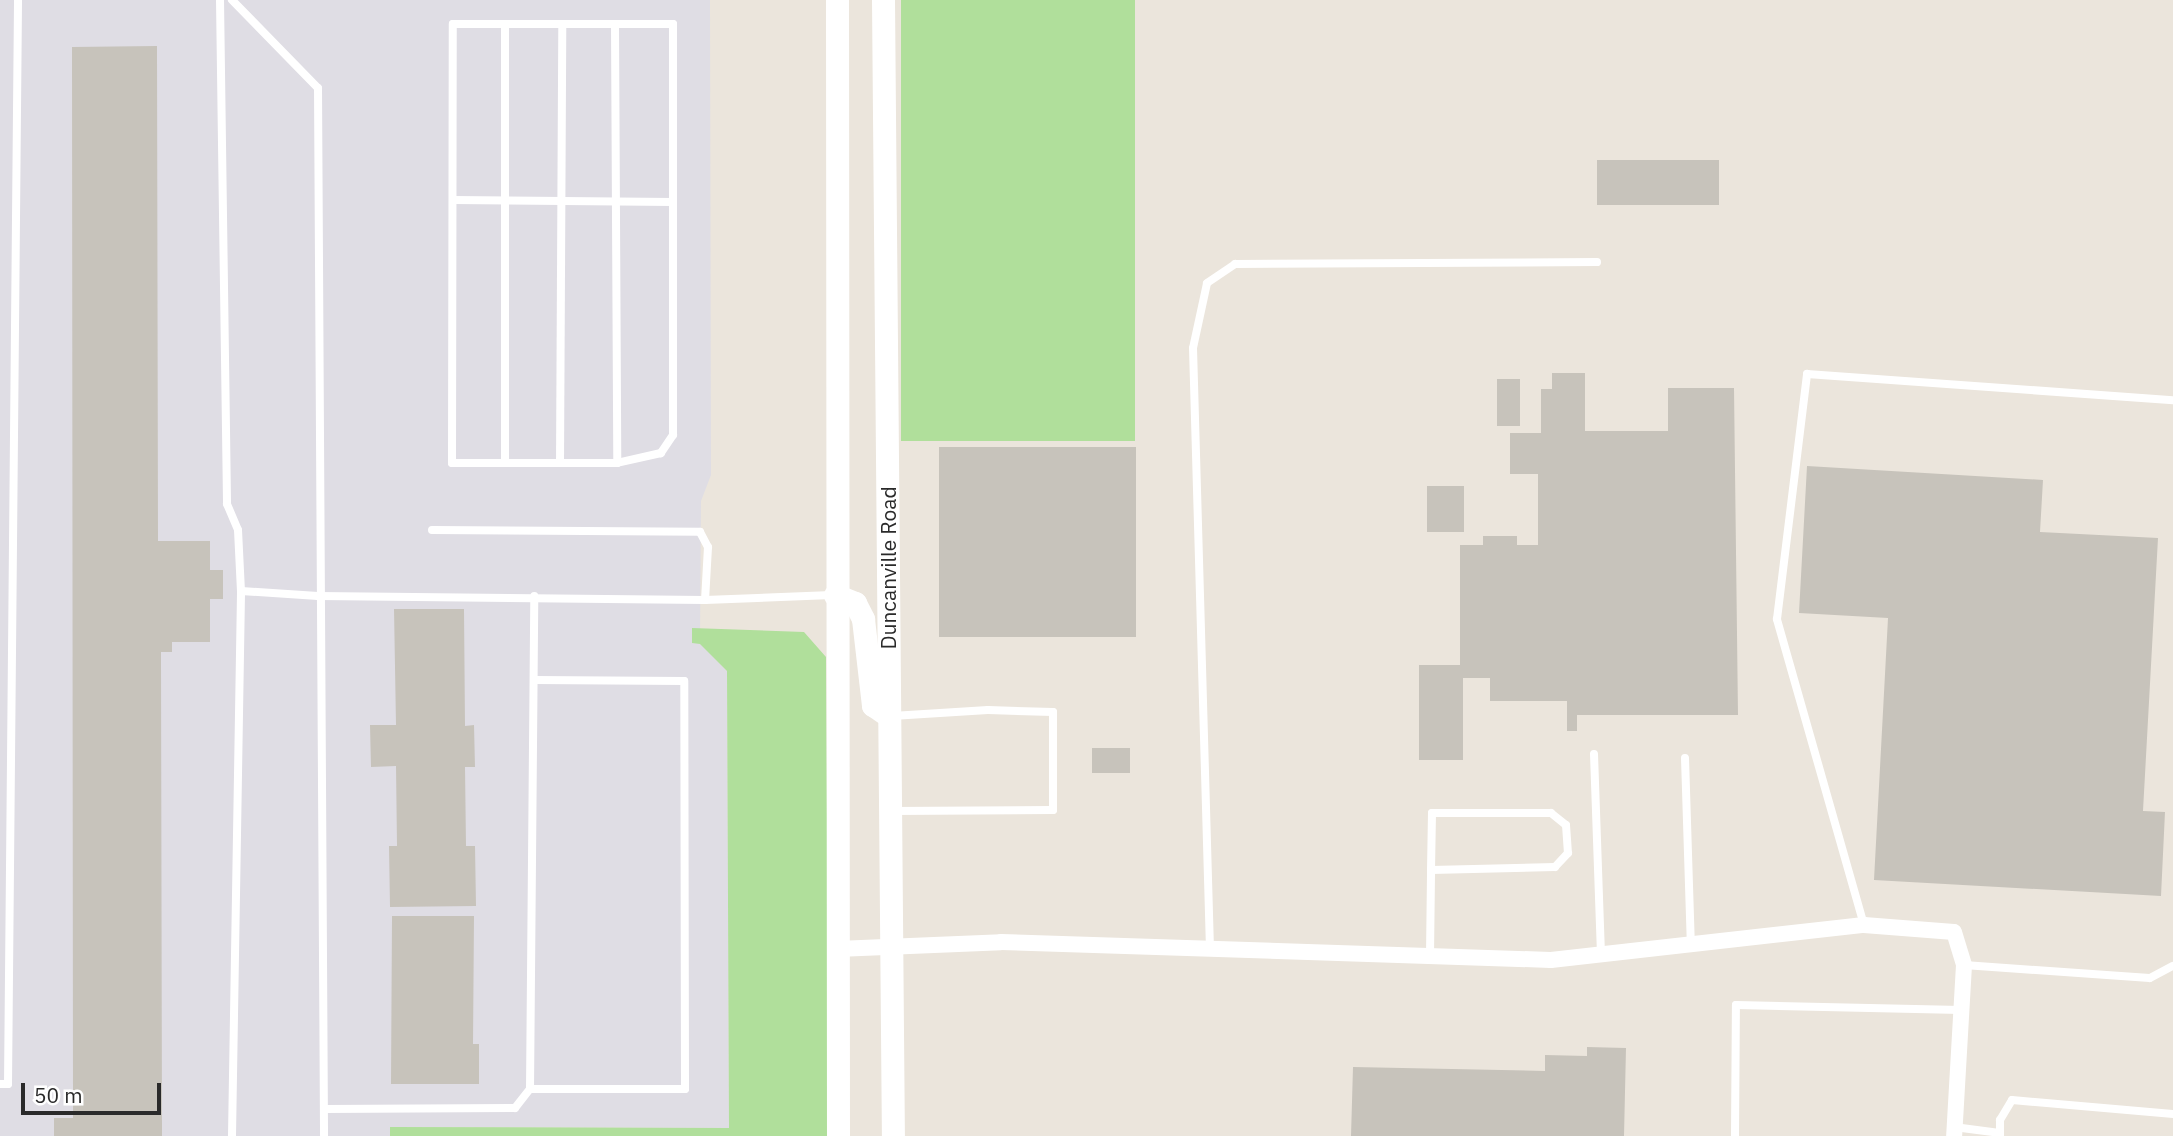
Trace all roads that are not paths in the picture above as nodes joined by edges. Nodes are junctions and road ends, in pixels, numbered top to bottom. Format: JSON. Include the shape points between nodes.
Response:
{"nodes":[{"id":1,"x":18,"y":0,"type":"edge"},
{"id":2,"x":220,"y":0,"type":"edge"},
{"id":3,"x":232,"y":0,"type":"edge"},
{"id":4,"x":837,"y":0,"type":"edge"},
{"id":5,"x":883,"y":0,"type":"edge"},
{"id":6,"x":505,"y":24,"type":"junction"},
{"id":7,"x":562,"y":24,"type":"junction"},
{"id":8,"x":615,"y":24,"type":"junction"},
{"id":9,"x":453,"y":200,"type":"junction"},
{"id":10,"x":505,"y":201,"type":"junction"},
{"id":11,"x":561,"y":201,"type":"junction"},
{"id":12,"x":616,"y":201,"type":"junction"},
{"id":13,"x":673,"y":202,"type":"junction"},
{"id":14,"x":1597,"y":262,"type":"dead end"},
{"id":15,"x":2173,"y":400,"type":"edge"},
{"id":16,"x":505,"y":463,"type":"junction"},
{"id":17,"x":561,"y":463,"type":"junction"},
{"id":18,"x":617,"y":463,"type":"junction"},
{"id":19,"x":432,"y":530,"type":"dead end"},
{"id":20,"x":888,"y":590,"type":"junction"},
{"id":21,"x":241,"y":591,"type":"junction"},
{"id":22,"x":835,"y":595,"type":"junction"},
{"id":23,"x":318,"y":596,"type":"junction"},
{"id":24,"x":534,"y":596,"type":"junction"},
{"id":25,"x":705,"y":600,"type":"junction"},
{"id":26,"x":534,"y":680,"type":"junction"},
{"id":27,"x":888,"y":716,"type":"junction"},
{"id":28,"x":1594,"y":754,"type":"dead end"},
{"id":29,"x":1685,"y":758,"type":"dead end"},
{"id":30,"x":891,"y":811,"type":"junction"},
{"id":31,"x":1431,"y":870,"type":"junction"},
{"id":32,"x":1864,"y":925,"type":"junction"},
{"id":33,"x":1690,"y":944,"type":"junction"},
{"id":34,"x":837,"y":949,"type":"junction"},
{"id":35,"x":891,"y":949,"type":"junction"},
{"id":36,"x":1210,"y":949,"type":"junction"},
{"id":37,"x":1601,"y":955,"type":"junction"},
{"id":38,"x":1430,"y":956,"type":"junction"},
{"id":39,"x":1964,"y":965,"type":"junction"},
{"id":40,"x":2173,"y":966,"type":"edge"},
{"id":41,"x":1961,"y":1010,"type":"junction"},
{"id":42,"x":4,"y":1084,"type":"edge"},
{"id":43,"x":530,"y":1089,"type":"junction"},
{"id":44,"x":324,"y":1109,"type":"junction"},
{"id":45,"x":2173,"y":1114,"type":"edge"},
{"id":46,"x":1954,"y":1132,"type":"edge"},
{"id":47,"x":2000,"y":1135,"type":"edge"},
{"id":48,"x":232,"y":1136,"type":"edge"},
{"id":49,"x":324,"y":1136,"type":"edge"},
{"id":50,"x":838,"y":1136,"type":"edge"},
{"id":51,"x":893,"y":1136,"type":"edge"},
{"id":52,"x":1735,"y":1136,"type":"edge"}],
"edges":[{"from":1,"to":42,"type":"lane"},
{"from":2,"to":21,"type":"lane","via":[[227,504],[238,530]]},
{"from":3,"to":23,"type":"lane","via":[[318,88]]},
{"from":4,"to":22,"type":"main road"},
{"from":5,"to":20,"type":"main road","name":"Duncanville Road"},
{"from":6,"to":7,"type":"lane"},
{"from":6,"to":9,"type":"lane","via":[[453,24]]},
{"from":6,"to":10,"type":"lane"},
{"from":7,"to":8,"type":"lane"},
{"from":7,"to":11,"type":"lane"},
{"from":8,"to":12,"type":"lane"},
{"from":8,"to":13,"type":"lane","via":[[673,24]]},
{"from":9,"to":10,"type":"lane"},
{"from":9,"to":16,"type":"lane","via":[[452,463]]},
{"from":10,"to":11,"type":"lane"},
{"from":10,"to":16,"type":"lane"},
{"from":11,"to":12,"type":"lane"},
{"from":11,"to":17,"type":"lane"},
{"from":12,"to":13,"type":"lane"},
{"from":12,"to":18,"type":"lane"},
{"from":13,"to":18,"type":"lane","via":[[673,435],[661,453]]},
{"from":14,"to":36,"type":"lane","via":[[1235,264],[1207,283],[1193,348]]},
{"from":15,"to":32,"type":"lane","via":[[1807,374],[1777,620]]},
{"from":16,"to":17,"type":"lane"},
{"from":17,"to":18,"type":"lane"},
{"from":19,"to":25,"type":"lane","via":[[700,533],[708,547]]},
{"from":20,"to":22,"type":"main road"},
{"from":20,"to":27,"type":"main road","name":"Duncanville Road"},
{"from":21,"to":23,"type":"lane"},
{"from":21,"to":48,"type":"lane"},
{"from":22,"to":25,"type":"lane"},
{"from":22,"to":27,"type":"main road","via":[[855,603],[863,620],[873,705]]},
{"from":22,"to":34,"type":"main road"},
{"from":23,"to":24,"type":"lane"},
{"from":23,"to":44,"type":"lane"},
{"from":24,"to":25,"type":"lane"},
{"from":24,"to":26,"type":"lane"},
{"from":26,"to":43,"type":"lane"},
{"from":26,"to":43,"type":"lane","via":[[684,681],[685,1089]]},
{"from":27,"to":30,"type":"main road","name":"Duncanville Road"},
{"from":27,"to":30,"type":"lane","via":[[988,710],[1053,712],[1054,810]]},
{"from":28,"to":37,"type":"lane"},
{"from":29,"to":33,"type":"lane"},
{"from":30,"to":35,"type":"main road","name":"Duncanville Road"},
{"from":31,"to":31,"type":"lane","via":[[1432,813],[1551,813],[1566,825],[1568,853],[1555,867]]},
{"from":31,"to":38,"type":"lane"},
{"from":32,"to":33,"type":"street"},
{"from":32,"to":39,"type":"street","via":[[1954,932]]},
{"from":33,"to":37,"type":"street"},
{"from":34,"to":35,"type":"street"},
{"from":34,"to":50,"type":"main road"},
{"from":35,"to":36,"type":"street","via":[[1001,942]]},
{"from":35,"to":51,"type":"main road","name":"Duncanville Road"},
{"from":36,"to":38,"type":"street"},
{"from":37,"to":38,"type":"street","via":[[1551,960]]},
{"from":39,"to":40,"type":"lane","via":[[2150,978]]},
{"from":39,"to":41,"type":"street"},
{"from":41,"to":46,"type":"street"},
{"from":41,"to":52,"type":"lane","via":[[1736,1005]]},
{"from":43,"to":44,"type":"lane","via":[[515,1108]]},
{"from":44,"to":49,"type":"lane"},
{"from":45,"to":47,"type":"lane","via":[[2012,1100],[2000,1120]]},
{"from":46,"to":47,"type":"lane"}]}
